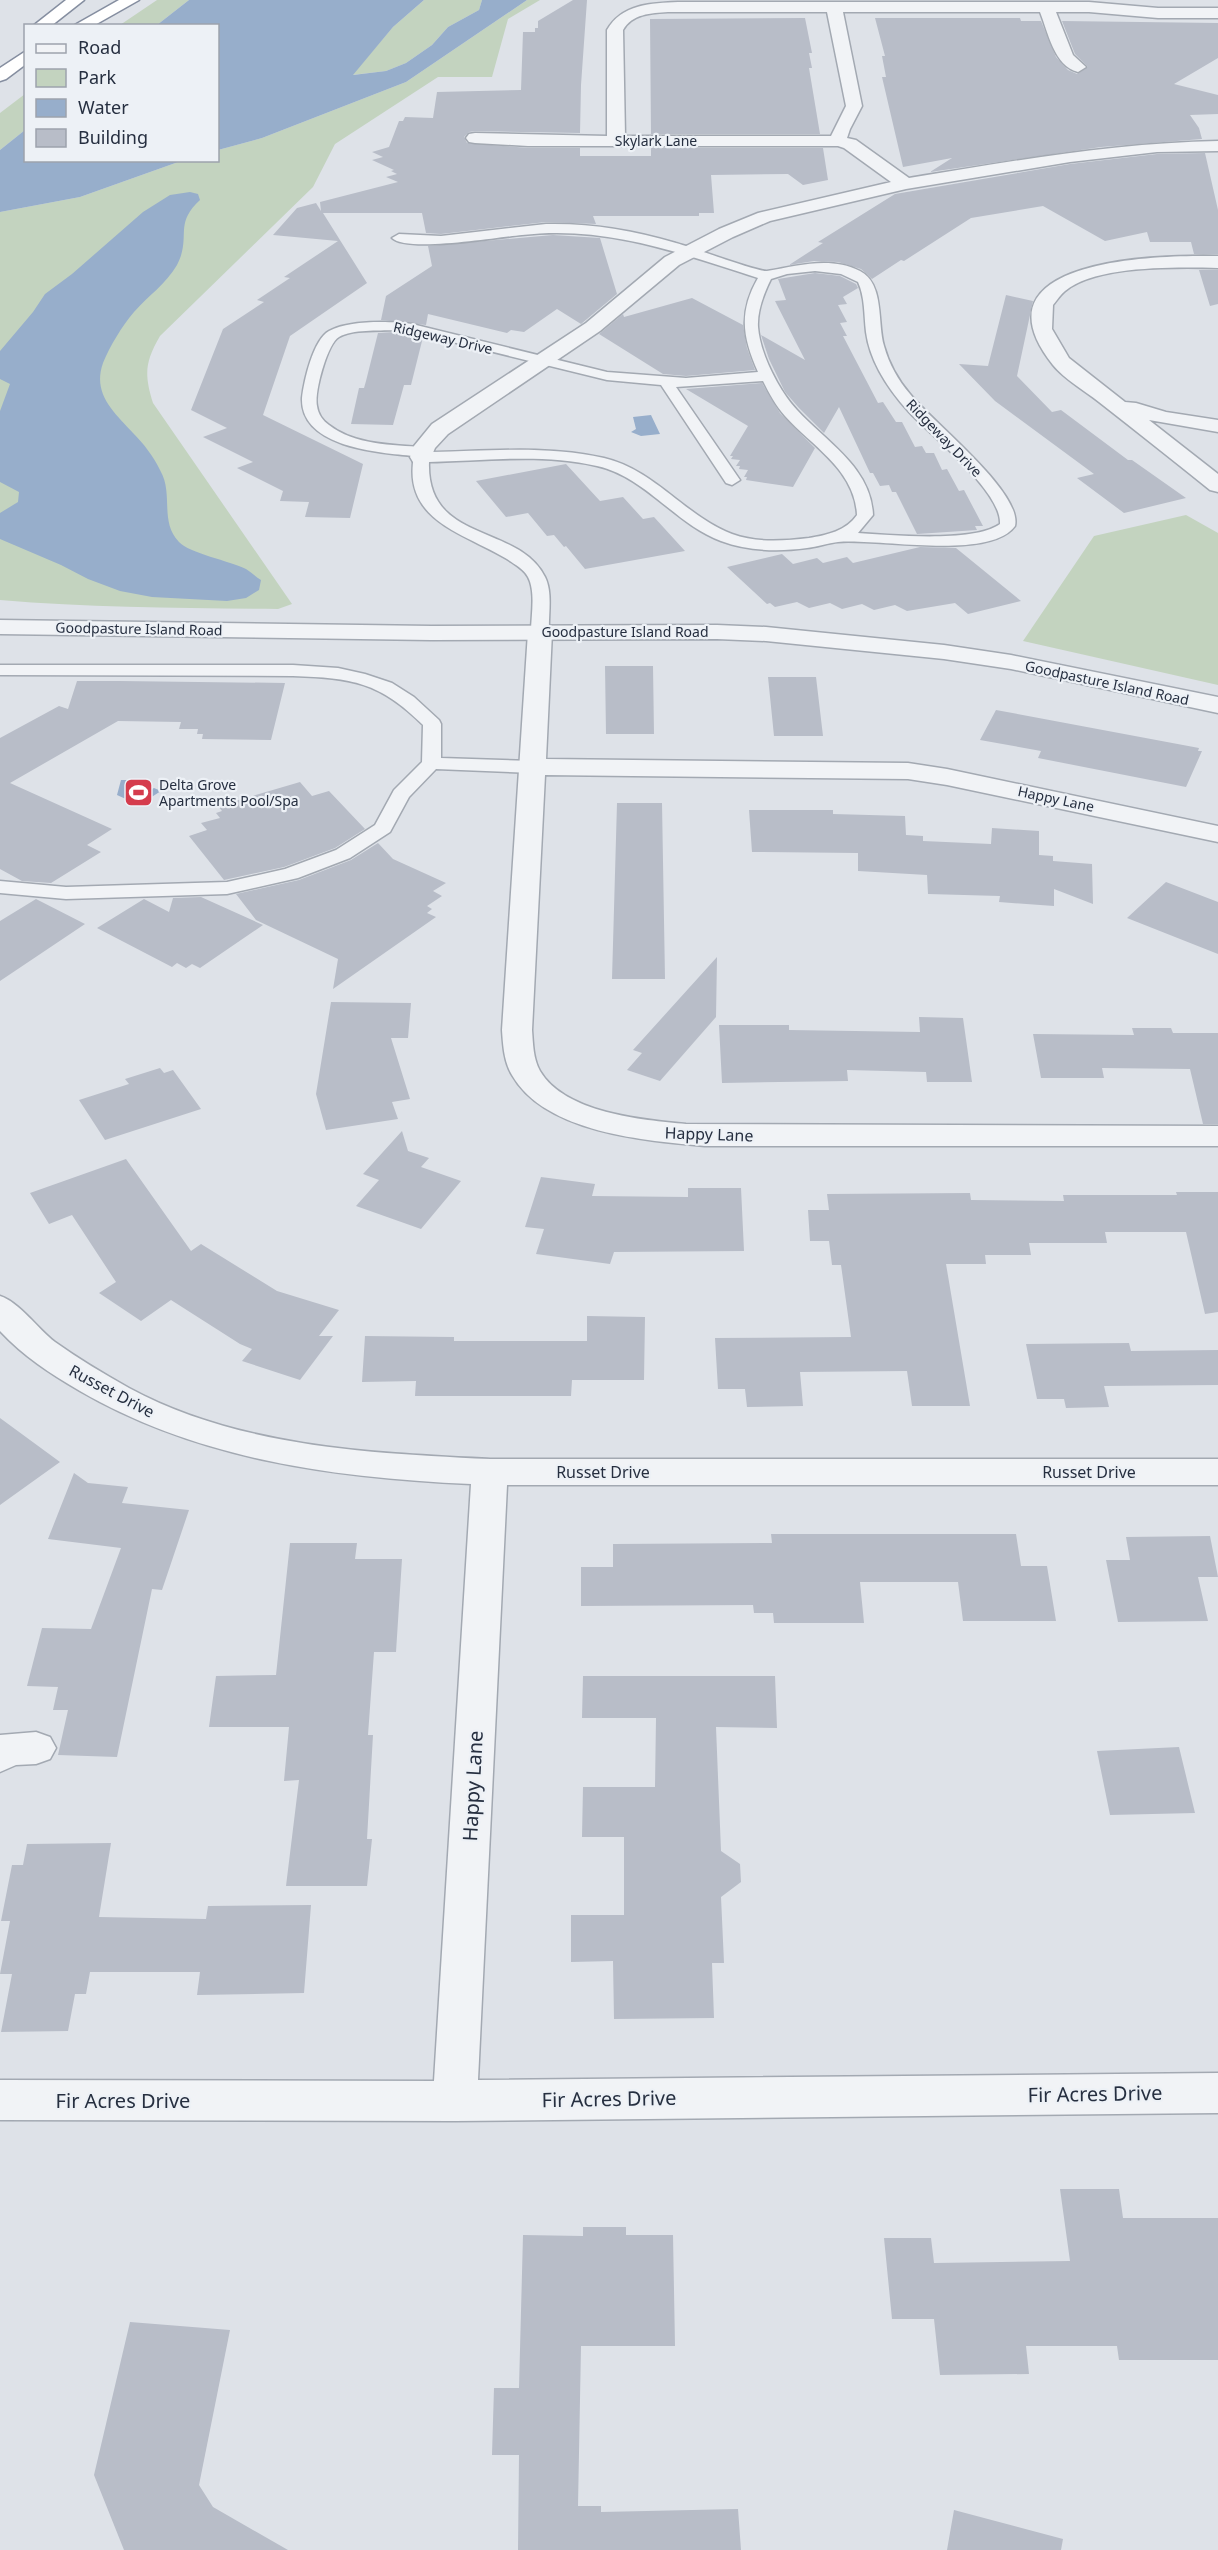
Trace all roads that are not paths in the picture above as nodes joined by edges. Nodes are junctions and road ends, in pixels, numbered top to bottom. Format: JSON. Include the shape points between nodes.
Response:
{"nodes":[{"id":1,"x":76,"y":0,"type":"edge"},
{"id":2,"x":107,"y":0,"type":"edge"},
{"id":3,"x":131,"y":0,"type":"edge"},
{"id":4,"x":834,"y":6,"type":"junction"},
{"id":5,"x":1046,"y":7,"type":"junction"},
{"id":6,"x":1218,"y":13,"type":"edge"},
{"id":7,"x":43,"y":24,"type":"edge"},
{"id":8,"x":73,"y":24,"type":"edge"},
{"id":9,"x":84,"y":24,"type":"edge"},
{"id":10,"x":24,"y":58,"type":"edge"},
{"id":11,"x":1077,"y":67,"type":"dead end"},
{"id":12,"x":0,"y":76,"type":"edge"},
{"id":13,"x":616,"y":141,"type":"junction"},
{"id":14,"x":838,"y":141,"type":"junction"},
{"id":15,"x":1218,"y":146,"type":"edge"},
{"id":16,"x":462,"y":150,"type":"dead end"},
{"id":17,"x":906,"y":184,"type":"junction"},
{"id":18,"x":399,"y":238,"type":"dead end"},
{"id":19,"x":688,"y":252,"type":"junction"},
{"id":20,"x":1218,"y":262,"type":"edge"},
{"id":21,"x":766,"y":276,"type":"junction"},
{"id":22,"x":543,"y":362,"type":"junction"},
{"id":23,"x":768,"y":376,"type":"junction"},
{"id":24,"x":668,"y":383,"type":"junction"},
{"id":25,"x":1108,"y":400,"type":"junction"},
{"id":26,"x":1218,"y":426,"type":"edge"},
{"id":27,"x":422,"y":455,"type":"junction"},
{"id":28,"x":732,"y":480,"type":"dead end"},
{"id":29,"x":1218,"y":485,"type":"edge"},
{"id":30,"x":837,"y":537,"type":"junction"},
{"id":31,"x":0,"y":625,"type":"edge"},
{"id":32,"x":540,"y":632,"type":"junction"},
{"id":33,"x":0,"y":670,"type":"edge"},
{"id":34,"x":1218,"y":705,"type":"edge"},
{"id":35,"x":431,"y":763,"type":"junction"},
{"id":36,"x":533,"y":767,"type":"junction"},
{"id":37,"x":1218,"y":834,"type":"edge"},
{"id":38,"x":0,"y":887,"type":"edge"},
{"id":39,"x":1218,"y":1136,"type":"edge"},
{"id":40,"x":7,"y":1326,"type":"edge"},
{"id":41,"x":490,"y":1472,"type":"junction"},
{"id":42,"x":1218,"y":1472,"type":"edge"},
{"id":43,"x":1218,"y":2093,"type":"edge"},
{"id":44,"x":0,"y":2100,"type":"edge"},
{"id":45,"x":455,"y":2101,"type":"junction"}],
"edges":[{"from":1,"to":7,"type":"highway"},
{"from":2,"to":8,"type":"highway"},
{"from":3,"to":9,"type":"highway"},
{"from":4,"to":5,"type":"street"},
{"from":4,"to":13,"type":"street","via":[[677,7],[635,13],[620,20],[615,30]]},
{"from":4,"to":14,"type":"street","via":[[854,106]]},
{"from":5,"to":6,"type":"street"},
{"from":5,"to":11,"type":"street","via":[[1066,57]]},
{"from":10,"to":12,"type":"highway"},
{"from":13,"to":14,"type":"street","name":"Skylark Lane"},
{"from":13,"to":16,"type":"street","name":"Skylark Lane","via":[[518,141],[473,132]]},
{"from":14,"to":17,"type":"street","via":[[850,144]]},
{"from":15,"to":17,"type":"street","via":[[1157,147],[1070,157]]},
{"from":17,"to":19,"type":"street","via":[[764,217]]},
{"from":18,"to":19,"type":"lane","via":[[436,242],[532,229],[577,228],[615,232]]},
{"from":19,"to":21,"type":"lane"},
{"from":19,"to":22,"type":"street"},
{"from":20,"to":25,"type":"street","via":[[1127,265],[1074,278],[1047,293],[1040,305],[1039,319],[1049,347],[1069,369]]},
{"from":21,"to":23,"type":"lane","name":"Ridgeway Drive","via":[[751,329]]},
{"from":21,"to":30,"type":"lane","name":"Ridgeway Drive","via":[[802,268],[838,270],[862,278],[868,287],[876,346],[898,389],[930,426],[976,468],[1008,519],[1002,531],[971,540]]},
{"from":22,"to":24,"type":"lane","name":"Ridgeway Drive","via":[[607,376]]},
{"from":22,"to":27,"type":"street","via":[[449,422],[432,436]]},
{"from":22,"to":27,"type":"lane","name":"Ridgeway Drive","via":[[404,327],[363,327],[330,337],[310,396],[310,410],[316,421],[352,441]]},
{"from":23,"to":24,"type":"lane","name":"Ridgeway Drive"},
{"from":23,"to":30,"type":"lane","name":"Ridgeway Drive","via":[[788,409],[834,454],[862,493],[866,508],[862,521]]},
{"from":24,"to":28,"type":"lane"},
{"from":25,"to":26,"type":"street","via":[[1164,418]]},
{"from":25,"to":29,"type":"street"},
{"from":27,"to":30,"type":"lane","name":"Ridgeway Drive","via":[[591,460],[637,476],[702,524],[730,538],[785,545]]},
{"from":27,"to":32,"type":"lane","via":[[418,471],[422,492],[436,513],[511,554],[533,572],[538,580]]},
{"from":31,"to":32,"type":"street","name":"Goodpasture Island Road"},
{"from":32,"to":34,"type":"street","name":"Goodpasture Island Road","via":[[717,632],[827,639],[1011,662]]},
{"from":32,"to":36,"type":"street","name":"Happy Lane"},
{"from":33,"to":35,"type":"lane","via":[[275,670],[343,675],[378,683],[405,698],[432,724]]},
{"from":35,"to":36,"type":"lane"},
{"from":35,"to":38,"type":"lane","via":[[401,794],[383,828],[343,854],[291,874],[227,888],[66,893]]},
{"from":36,"to":37,"type":"street","name":"Happy Lane","via":[[908,771]]},
{"from":36,"to":39,"type":"street","name":"Happy Lane","via":[[517,1030],[527,1076],[552,1099],[637,1130],[697,1136]]},
{"from":40,"to":41,"type":"street","name":"Russet Drive","via":[[109,1393],[147,1412],[209,1434],[343,1463]]},
{"from":41,"to":42,"type":"street","name":"Russet Drive"},
{"from":41,"to":45,"type":"street","name":"Happy Lane"},
{"from":43,"to":45,"type":"street","name":"Fir Acres Drive"},
{"from":44,"to":45,"type":"street","name":"Fir Acres Drive"}]}
